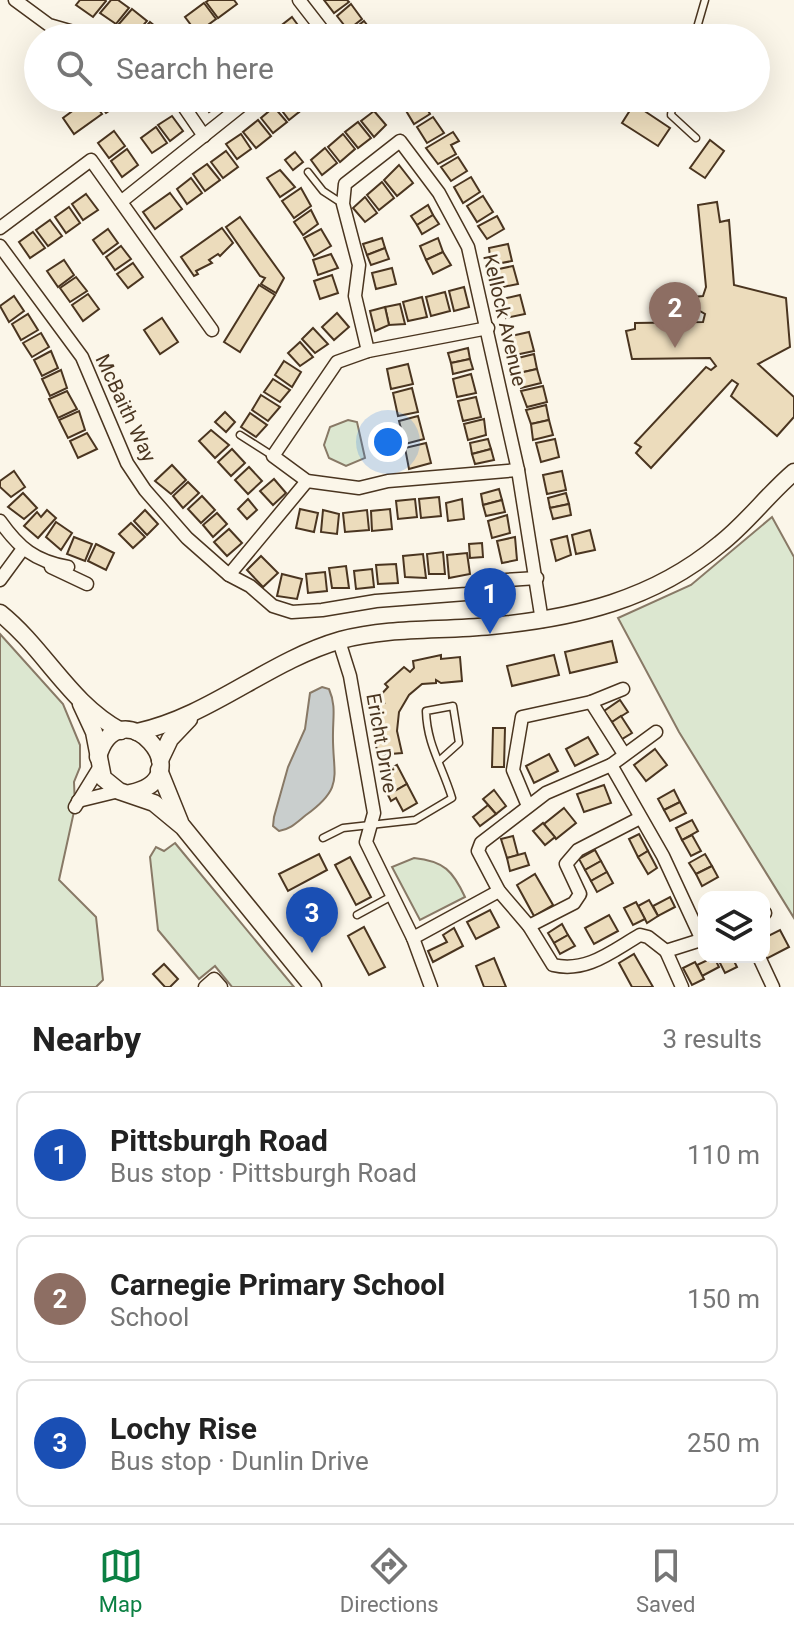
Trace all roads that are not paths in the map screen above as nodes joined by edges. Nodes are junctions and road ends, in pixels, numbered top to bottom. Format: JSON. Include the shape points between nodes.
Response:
{"nodes":[{"id":1,"x":15,"y":0,"type":"edge"},
{"id":2,"x":299,"y":0,"type":"edge"},
{"id":3,"x":705,"y":0,"type":"edge"},
{"id":4,"x":48,"y":24,"type":"edge"},
{"id":5,"x":317,"y":24,"type":"edge"},
{"id":6,"x":698,"y":24,"type":"edge"},
{"id":7,"x":188,"y":112,"type":"edge"},
{"id":8,"x":234,"y":112,"type":"edge"},
{"id":9,"x":671,"y":112,"type":"edge"},
{"id":10,"x":204,"y":136,"type":"junction"},
{"id":11,"x":696,"y":138,"type":"dead end"},
{"id":12,"x":308,"y":172,"type":"dead end"},
{"id":13,"x":122,"y":201,"type":"junction"},
{"id":14,"x":343,"y":204,"type":"junction"},
{"id":15,"x":0,"y":228,"type":"edge"},
{"id":16,"x":0,"y":246,"type":"edge"},
{"id":17,"x":488,"y":328,"type":"junction"},
{"id":18,"x":212,"y":330,"type":"dead end"},
{"id":19,"x":368,"y":351,"type":"junction"},
{"id":20,"x":240,"y":435,"type":"dead end"},
{"id":21,"x":273,"y":456,"type":"junction"},
{"id":22,"x":518,"y":470,"type":"junction"},
{"id":23,"x":794,"y":472,"type":"edge"},
{"id":24,"x":307,"y":481,"type":"junction"},
{"id":25,"x":0,"y":521,"type":"edge"},
{"id":26,"x":22,"y":550,"type":"junction"},
{"id":27,"x":50,"y":564,"type":"junction"},
{"id":28,"x":68,"y":567,"type":"dead end"},
{"id":29,"x":229,"y":575,"type":"junction"},
{"id":30,"x":537,"y":578,"type":"junction"},
{"id":31,"x":0,"y":580,"type":"edge"},
{"id":32,"x":87,"y":584,"type":"dead end"},
{"id":33,"x":0,"y":613,"type":"edge"},
{"id":34,"x":542,"y":621,"type":"junction"},
{"id":35,"x":339,"y":641,"type":"junction"},
{"id":36,"x":623,"y":689,"type":"dead end"},
{"id":37,"x":591,"y":702,"type":"junction"},
{"id":38,"x":81,"y":704,"type":"junction"},
{"id":39,"x":193,"y":715,"type":"junction"},
{"id":40,"x":129,"y":732,"type":"junction"},
{"id":41,"x":656,"y":732,"type":"dead end"},
{"id":42,"x":624,"y":754,"type":"junction"},
{"id":43,"x":440,"y":760,"type":"junction"},
{"id":44,"x":98,"y":763,"type":"junction"},
{"id":45,"x":160,"y":765,"type":"junction"},
{"id":46,"x":611,"y":765,"type":"junction"},
{"id":47,"x":125,"y":792,"type":"junction"},
{"id":48,"x":528,"y":806,"type":"junction"},
{"id":49,"x":640,"y":818,"type":"junction"},
{"id":50,"x":370,"y":826,"type":"junction"},
{"id":51,"x":183,"y":827,"type":"junction"},
{"id":52,"x":323,"y":838,"type":"dead end"},
{"id":53,"x":499,"y":891,"type":"junction"},
{"id":54,"x":393,"y":896,"type":"junction"},
{"id":55,"x":357,"y":915,"type":"dead end"},
{"id":56,"x":529,"y":926,"type":"junction"},
{"id":57,"x":698,"y":929,"type":"edge"},
{"id":58,"x":413,"y":938,"type":"junction"},
{"id":59,"x":698,"y":941,"type":"edge"},
{"id":60,"x":666,"y":951,"type":"junction"},
{"id":61,"x":762,"y":963,"type":"edge"},
{"id":62,"x":205,"y":987,"type":"edge"},
{"id":63,"x":221,"y":987,"type":"edge"},
{"id":64,"x":313,"y":987,"type":"edge"},
{"id":65,"x":431,"y":987,"type":"edge"},
{"id":66,"x":682,"y":987,"type":"edge"},
{"id":67,"x":773,"y":987,"type":"edge"}],
"edges":[{"from":1,"to":4,"type":"street"},
{"from":2,"to":5,"type":"street"},
{"from":3,"to":6,"type":"lane"},
{"from":7,"to":10,"type":"street"},
{"from":8,"to":10,"type":"street"},
{"from":9,"to":11,"type":"lane"},
{"from":10,"to":13,"type":"street"},
{"from":12,"to":14,"type":"lane"},
{"from":13,"to":15,"type":"street","via":[[91,160]]},
{"from":13,"to":18,"type":"street"},
{"from":14,"to":17,"type":"street","name":"Kellock Avenue","via":[[345,184],[400,141],[439,193],[468,247]]},
{"from":14,"to":19,"type":"street","via":[[359,265],[355,296]]},
{"from":16,"to":29,"type":"street","name":"McBaith Way","via":[[82,357],[127,463],[145,490]]},
{"from":17,"to":19,"type":"street"},
{"from":17,"to":22,"type":"street","name":"Kellock Avenue"},
{"from":19,"to":21,"type":"street","via":[[337,362]]},
{"from":20,"to":21,"type":"lane"},
{"from":21,"to":24,"type":"street"},
{"from":22,"to":24,"type":"street","via":[[359,488]]},
{"from":22,"to":30,"type":"street","name":"Kellock Avenue"},
{"from":23,"to":34,"type":"street","via":[[722,543],[685,571],[591,612]]},
{"from":24,"to":29,"type":"street"},
{"from":25,"to":26,"type":"street"},
{"from":26,"to":27,"type":"street"},
{"from":26,"to":31,"type":"street"},
{"from":27,"to":28,"type":"street"},
{"from":27,"to":32,"type":"street","via":[[53,571]]},
{"from":29,"to":30,"type":"street","name":"McBaith Way","via":[[273,606],[292,612],[466,594],[506,580]]},
{"from":30,"to":34,"type":"street","name":"Kellock Avenue"},
{"from":33,"to":38,"type":"street","via":[[22,631]]},
{"from":34,"to":35,"type":"street","via":[[388,631]]},
{"from":35,"to":39,"type":"street","via":[[265,673]]},
{"from":35,"to":50,"type":"street","name":"Ericht Drive","via":[[374,813]]},
{"from":36,"to":37,"type":"street"},
{"from":37,"to":42,"type":"street"},
{"from":37,"to":48,"type":"street","via":[[522,717],[513,770]]},
{"from":38,"to":40,"type":"street"},
{"from":38,"to":44,"type":"street","via":[[94,732]]},
{"from":39,"to":40,"type":"street"},
{"from":39,"to":45,"type":"street","via":[[170,739]]},
{"from":40,"to":44,"type":"street","via":[[106,741]]},
{"from":40,"to":45,"type":"street","via":[[153,742]]},
{"from":41,"to":42,"type":"street"},
{"from":42,"to":46,"type":"street"},
{"from":43,"to":43,"type":"lane","via":[[427,741],[426,711],[453,706],[459,743]]},
{"from":43,"to":50,"type":"lane","via":[[452,798],[415,820]]},
{"from":44,"to":47,"type":"street","via":[[103,778]]},
{"from":44,"to":47,"type":"street","via":[[76,804]]},
{"from":45,"to":47,"type":"street","via":[[149,786]]},
{"from":45,"to":51,"type":"street"},
{"from":46,"to":48,"type":"street"},
{"from":46,"to":49,"type":"street"},
{"from":47,"to":51,"type":"street","via":[[154,803]]},
{"from":48,"to":53,"type":"street","via":[[478,851]]},
{"from":49,"to":56,"type":"street","via":[[578,850],[566,864],[580,894],[574,903]]},
{"from":49,"to":57,"type":"street"},
{"from":50,"to":52,"type":"lane","via":[[343,828]]},
{"from":50,"to":54,"type":"street","name":"Ericht Drive","via":[[366,842]]},
{"from":51,"to":64,"type":"street"},
{"from":53,"to":56,"type":"street"},
{"from":53,"to":58,"type":"street"},
{"from":54,"to":55,"type":"lane"},
{"from":54,"to":58,"type":"street","name":"Ericht Drive"},
{"from":56,"to":60,"type":"street","via":[[553,965],[565,968],[591,964],[640,935]]},
{"from":58,"to":65,"type":"street","name":"Ericht Drive"},
{"from":59,"to":60,"type":"street"},
{"from":60,"to":66,"type":"street"},
{"from":61,"to":67,"type":"street"},
{"from":62,"to":63,"type":"street","via":[[214,979]]}]}
